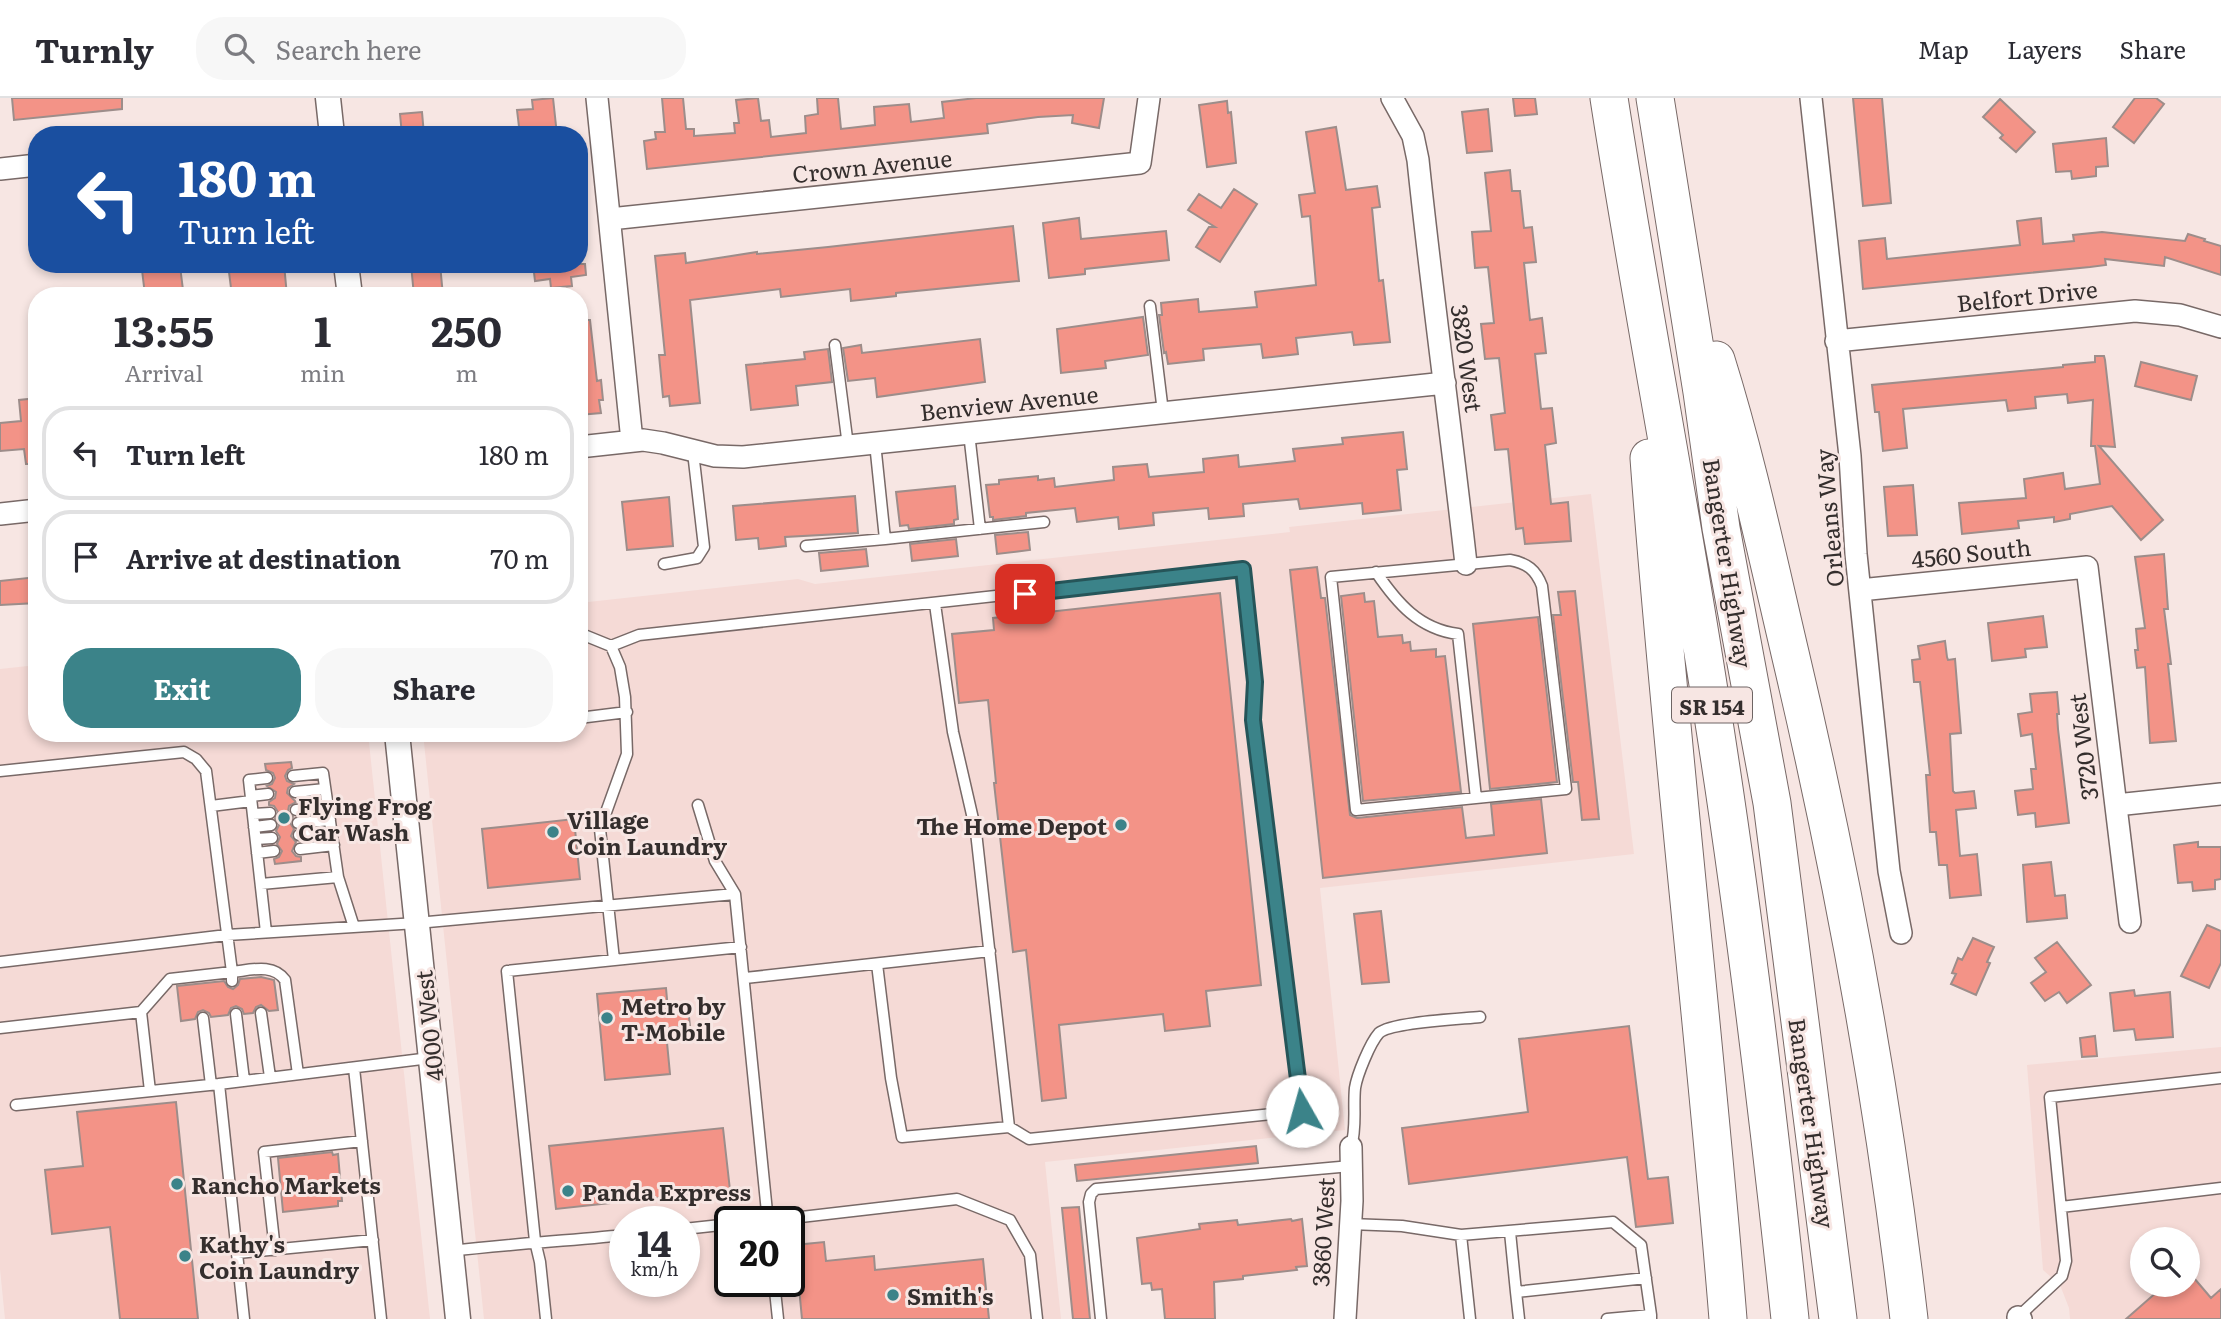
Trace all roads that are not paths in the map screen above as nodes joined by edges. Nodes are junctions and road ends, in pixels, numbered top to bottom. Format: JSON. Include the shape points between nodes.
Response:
{"nodes":[{"id":1,"x":328,"y":98,"type":"edge"},
{"id":2,"x":597,"y":98,"type":"edge"},
{"id":3,"x":1149,"y":98,"type":"edge"},
{"id":4,"x":1392,"y":98,"type":"edge"},
{"id":5,"x":1609,"y":98,"type":"edge"},
{"id":6,"x":1655,"y":98,"type":"edge"},
{"id":7,"x":1811,"y":98,"type":"edge"},
{"id":8,"x":331,"y":126,"type":"edge"},
{"id":9,"x":28,"y":166,"type":"edge"},
{"id":10,"x":0,"y":169,"type":"edge"},
{"id":11,"x":610,"y":219,"type":"junction"},
{"id":12,"x":1680,"y":251,"type":"junction"},
{"id":13,"x":1638,"y":282,"type":"junction"},
{"id":14,"x":1150,"y":306,"type":"dead end"},
{"id":15,"x":2221,"y":327,"type":"edge"},
{"id":16,"x":1836,"y":341,"type":"junction"},
{"id":17,"x":835,"y":345,"type":"dead end"},
{"id":18,"x":1445,"y":383,"type":"junction"},
{"id":19,"x":1163,"y":412,"type":"junction"},
{"id":20,"x":969,"y":433,"type":"junction"},
{"id":21,"x":632,"y":440,"type":"junction"},
{"id":22,"x":876,"y":443,"type":"junction"},
{"id":23,"x":588,"y":446,"type":"edge"},
{"id":24,"x":848,"y":446,"type":"junction"},
{"id":25,"x":693,"y":452,"type":"junction"},
{"id":26,"x":28,"y":511,"type":"edge"},
{"id":27,"x":0,"y":514,"type":"edge"},
{"id":28,"x":1044,"y":523,"type":"dead end"},
{"id":29,"x":980,"y":529,"type":"junction"},
{"id":30,"x":885,"y":539,"type":"junction"},
{"id":31,"x":807,"y":546,"type":"dead end"},
{"id":32,"x":664,"y":564,"type":"dead end"},
{"id":33,"x":1466,"y":564,"type":"junction"},
{"id":34,"x":2087,"y":567,"type":"joint"},
{"id":35,"x":1376,"y":572,"type":"junction"},
{"id":36,"x":1860,"y":590,"type":"junction"},
{"id":37,"x":935,"y":604,"type":"junction"},
{"id":38,"x":588,"y":637,"type":"edge"},
{"id":39,"x":611,"y":646,"type":"junction"},
{"id":40,"x":627,"y":712,"type":"junction"},
{"id":41,"x":588,"y":717,"type":"edge"},
{"id":42,"x":398,"y":742,"type":"edge"},
{"id":43,"x":0,"y":771,"type":"edge"},
{"id":44,"x":293,"y":776,"type":"dead end"},
{"id":45,"x":267,"y":778,"type":"dead end"},
{"id":46,"x":325,"y":789,"type":"junction"},
{"id":47,"x":295,"y":792,"type":"dead end"},
{"id":48,"x":268,"y":794,"type":"dead end"},
{"id":49,"x":2221,"y":794,"type":"edge"},
{"id":50,"x":1476,"y":798,"type":"junction"},
{"id":51,"x":251,"y":799,"type":"junction"},
{"id":52,"x":698,"y":805,"type":"dead end"},
{"id":53,"x":2116,"y":805,"type":"junction"},
{"id":54,"x":211,"y":806,"type":"junction"},
{"id":55,"x":328,"y":807,"type":"junction"},
{"id":56,"x":296,"y":810,"type":"dead end"},
{"id":57,"x":253,"y":814,"type":"junction"},
{"id":58,"x":330,"y":820,"type":"junction"},
{"id":59,"x":298,"y":823,"type":"dead end"},
{"id":60,"x":254,"y":827,"type":"junction"},
{"id":61,"x":332,"y":832,"type":"junction"},
{"id":62,"x":299,"y":835,"type":"dead end"},
{"id":63,"x":272,"y":838,"type":"dead end"},
{"id":64,"x":256,"y":839,"type":"junction"},
{"id":65,"x":334,"y":845,"type":"junction"},
{"id":66,"x":300,"y":849,"type":"dead end"},
{"id":67,"x":274,"y":851,"type":"dead end"},
{"id":68,"x":257,"y":853,"type":"junction"},
{"id":69,"x":338,"y":877,"type":"junction"},
{"id":70,"x":261,"y":884,"type":"junction"},
{"id":71,"x":735,"y":894,"type":"junction"},
{"id":72,"x":608,"y":908,"type":"junction"},
{"id":73,"x":2130,"y":922,"type":"dead end"},
{"id":74,"x":417,"y":923,"type":"junction"},
{"id":75,"x":355,"y":927,"type":"junction"},
{"id":76,"x":266,"y":932,"type":"junction"},
{"id":77,"x":1901,"y":933,"type":"dead end"},
{"id":78,"x":227,"y":935,"type":"junction"},
{"id":79,"x":741,"y":947,"type":"junction"},
{"id":80,"x":990,"y":951,"type":"junction"},
{"id":81,"x":614,"y":960,"type":"junction"},
{"id":82,"x":0,"y":962,"type":"edge"},
{"id":83,"x":877,"y":964,"type":"junction"},
{"id":84,"x":232,"y":977,"type":"junction"},
{"id":85,"x":745,"y":978,"type":"junction"},
{"id":86,"x":141,"y":1012,"type":"junction"},
{"id":87,"x":261,"y":1013,"type":"dead end"},
{"id":88,"x":236,"y":1014,"type":"dead end"},
{"id":89,"x":1480,"y":1017,"type":"dead end"},
{"id":90,"x":203,"y":1018,"type":"dead end"},
{"id":91,"x":0,"y":1028,"type":"edge"},
{"id":92,"x":431,"y":1058,"type":"junction"},
{"id":93,"x":355,"y":1068,"type":"junction"},
{"id":94,"x":298,"y":1074,"type":"junction"},
{"id":95,"x":270,"y":1077,"type":"junction"},
{"id":96,"x":2221,"y":1078,"type":"edge"},
{"id":97,"x":244,"y":1080,"type":"junction"},
{"id":98,"x":215,"y":1084,"type":"junction"},
{"id":99,"x":150,"y":1091,"type":"junction"},
{"id":100,"x":16,"y":1105,"type":"dead end"},
{"id":101,"x":1009,"y":1127,"type":"junction"},
{"id":102,"x":362,"y":1141,"type":"junction"},
{"id":103,"x":1351,"y":1157,"type":"junction"},
{"id":104,"x":2221,"y":1188,"type":"edge"},
{"id":105,"x":767,"y":1206,"type":"edge"},
{"id":106,"x":2061,"y":1207,"type":"junction"},
{"id":107,"x":805,"y":1217,"type":"edge"},
{"id":108,"x":1350,"y":1224,"type":"junction"},
{"id":109,"x":1510,"y":1232,"type":"junction"},
{"id":110,"x":1461,"y":1235,"type":"junction"},
{"id":111,"x":609,"y":1237,"type":"edge"},
{"id":112,"x":373,"y":1240,"type":"junction"},
{"id":113,"x":535,"y":1241,"type":"junction"},
{"id":114,"x":275,"y":1250,"type":"junction"},
{"id":115,"x":450,"y":1251,"type":"junction"},
{"id":116,"x":237,"y":1253,"type":"junction"},
{"id":117,"x":1646,"y":1278,"type":"junction"},
{"id":118,"x":1516,"y":1292,"type":"junction"},
{"id":119,"x":776,"y":1297,"type":"edge"},
{"id":120,"x":1651,"y":1317,"type":"edge"},
{"id":121,"x":1621,"y":1318,"type":"edge"},
{"id":122,"x":2020,"y":1318,"type":"edge"},
{"id":123,"x":244,"y":1319,"type":"edge"},
{"id":124,"x":380,"y":1319,"type":"edge"},
{"id":125,"x":458,"y":1319,"type":"edge"},
{"id":126,"x":546,"y":1319,"type":"edge"},
{"id":127,"x":778,"y":1319,"type":"edge"},
{"id":128,"x":1037,"y":1319,"type":"edge"},
{"id":129,"x":1101,"y":1319,"type":"edge"},
{"id":130,"x":1345,"y":1319,"type":"edge"},
{"id":131,"x":1470,"y":1319,"type":"edge"},
{"id":132,"x":1519,"y":1319,"type":"edge"},
{"id":133,"x":1607,"y":1319,"type":"edge"},
{"id":134,"x":1728,"y":1319,"type":"edge"},
{"id":135,"x":1790,"y":1319,"type":"edge"},
{"id":136,"x":1838,"y":1319,"type":"edge"},
{"id":137,"x":1909,"y":1319,"type":"edge"}],
"edges":[{"from":1,"to":8,"type":"street"},
{"from":2,"to":11,"type":"street"},
{"from":3,"to":11,"type":"street","name":"Crown Avenue","via":[[1140,163]]},
{"from":4,"to":18,"type":"street","name":"3820 West","via":[[1413,136],[1418,160]]},
{"from":5,"to":13,"type":"highway","name":"Bangerter Highway","number":"SR 154"},
{"from":6,"to":12,"type":"highway","name":"Bangerter Highway","number":"SR 154"},
{"from":7,"to":16,"type":"street","name":"Orleans Way"},
{"from":9,"to":10,"type":"street"},
{"from":11,"to":21,"type":"street"},
{"from":12,"to":136,"type":"highway","name":"Bangerter Highway","number":"SR 154","via":[[1720,528],[1774,817]]},
{"from":12,"to":137,"type":"highway","via":[[1741,444],[1824,798],[1867,1022]]},
{"from":13,"to":134,"type":"highway","via":[[1662,625]]},
{"from":13,"to":135,"type":"highway","name":"Bangerter Highway","number":"SR 154","via":[[1732,842]]},
{"from":14,"to":19,"type":"lane"},
{"from":15,"to":16,"type":"street","name":"Belfort Drive","via":[[2180,315],[2136,311]]},
{"from":16,"to":36,"type":"street","name":"Orleans Way"},
{"from":17,"to":24,"type":"lane"},
{"from":18,"to":19,"type":"street","name":"Benview Avenue"},
{"from":18,"to":33,"type":"street","name":"3820 West"},
{"from":19,"to":20,"type":"street","name":"Benview Avenue"},
{"from":20,"to":22,"type":"street","name":"Benview Avenue"},
{"from":20,"to":29,"type":"lane"},
{"from":21,"to":23,"type":"street","name":"Benview Avenue"},
{"from":21,"to":25,"type":"street","name":"Benview Avenue"},
{"from":22,"to":24,"type":"street","name":"Benview Avenue"},
{"from":22,"to":30,"type":"lane"},
{"from":24,"to":25,"type":"street","name":"Benview Avenue","via":[[743,457]]},
{"from":25,"to":32,"type":"lane","via":[[704,547],[697,558]]},
{"from":26,"to":27,"type":"street"},
{"from":28,"to":29,"type":"lane"},
{"from":29,"to":30,"type":"lane"},
{"from":30,"to":31,"type":"lane"},
{"from":33,"to":35,"type":"lane"},
{"from":33,"to":50,"type":"lane","via":[[1520,561],[1539,578],[1566,789]]},
{"from":34,"to":36,"type":"street","name":"4560 South"},
{"from":34,"to":53,"type":"street","name":"3720 West"},
{"from":35,"to":50,"type":"lane","via":[[1390,593],[1425,625],[1458,634]]},
{"from":35,"to":50,"type":"lane","via":[[1331,577],[1356,810]]},
{"from":36,"to":77,"type":"street","name":"Orleans Way","via":[[1889,871]]},
{"from":37,"to":39,"type":"lane","via":[[639,635]]},
{"from":37,"to":80,"type":"lane","via":[[953,732],[976,832]]},
{"from":37,"to":101,"type":"lane","via":[[1243,569],[1255,682],[1253,720],[1302,1111],[1029,1139]]},
{"from":38,"to":39,"type":"lane"},
{"from":39,"to":40,"type":"lane","via":[[620,667]]},
{"from":40,"to":41,"type":"lane"},
{"from":40,"to":72,"type":"lane","via":[[627,754],[600,829]]},
{"from":42,"to":74,"type":"street","name":"4000 West"},
{"from":43,"to":54,"type":"lane","via":[[184,751],[206,771]]},
{"from":44,"to":46,"type":"lane","via":[[323,773]]},
{"from":45,"to":51,"type":"lane","via":[[250,780]]},
{"from":46,"to":47,"type":"lane"},
{"from":46,"to":55,"type":"lane"},
{"from":48,"to":51,"type":"lane"},
{"from":49,"to":53,"type":"street"},
{"from":51,"to":54,"type":"lane"},
{"from":51,"to":57,"type":"lane"},
{"from":52,"to":71,"type":"lane","via":[[715,860]]},
{"from":53,"to":73,"type":"street","name":"3720 West"},
{"from":54,"to":78,"type":"lane"},
{"from":55,"to":56,"type":"lane"},
{"from":55,"to":58,"type":"lane"},
{"from":57,"to":60,"type":"lane"},
{"from":57,"to":60,"type":"lane","via":[[270,819]]},
{"from":58,"to":59,"type":"lane"},
{"from":58,"to":61,"type":"lane"},
{"from":60,"to":64,"type":"lane"},
{"from":61,"to":62,"type":"lane"},
{"from":61,"to":65,"type":"lane"},
{"from":63,"to":64,"type":"lane"},
{"from":64,"to":68,"type":"lane"},
{"from":65,"to":66,"type":"lane"},
{"from":65,"to":69,"type":"lane"},
{"from":67,"to":68,"type":"lane"},
{"from":68,"to":70,"type":"lane"},
{"from":69,"to":70,"type":"lane"},
{"from":69,"to":75,"type":"lane"},
{"from":70,"to":76,"type":"lane"},
{"from":71,"to":72,"type":"lane"},
{"from":71,"to":79,"type":"lane"},
{"from":72,"to":74,"type":"lane"},
{"from":72,"to":81,"type":"lane"},
{"from":74,"to":75,"type":"lane"},
{"from":74,"to":92,"type":"street","name":"4000 West"},
{"from":75,"to":76,"type":"lane"},
{"from":76,"to":78,"type":"lane"},
{"from":78,"to":82,"type":"lane"},
{"from":78,"to":84,"type":"lane"},
{"from":79,"to":81,"type":"lane"},
{"from":79,"to":85,"type":"lane"},
{"from":80,"to":83,"type":"lane"},
{"from":80,"to":101,"type":"lane"},
{"from":81,"to":113,"type":"lane","via":[[507,971]]},
{"from":83,"to":85,"type":"lane"},
{"from":83,"to":101,"type":"lane","via":[[902,1136]]},
{"from":84,"to":86,"type":"lane","via":[[170,979]]},
{"from":84,"to":94,"type":"lane","via":[[257,975],[267,968],[280,972],[285,980]]},
{"from":85,"to":105,"type":"lane"},
{"from":86,"to":91,"type":"lane"},
{"from":86,"to":99,"type":"lane"},
{"from":87,"to":95,"type":"lane"},
{"from":88,"to":97,"type":"lane"},
{"from":89,"to":103,"type":"lane","via":[[1395,1026],[1379,1033],[1355,1088]]},
{"from":90,"to":98,"type":"lane"},
{"from":92,"to":93,"type":"lane"},
{"from":92,"to":115,"type":"street","name":"4000 West"},
{"from":93,"to":94,"type":"lane"},
{"from":93,"to":102,"type":"lane"},
{"from":94,"to":95,"type":"lane"},
{"from":95,"to":97,"type":"lane"},
{"from":96,"to":106,"type":"lane","via":[[2050,1097]]},
{"from":97,"to":98,"type":"lane"},
{"from":98,"to":99,"type":"lane"},
{"from":98,"to":116,"type":"lane"},
{"from":99,"to":100,"type":"lane"},
{"from":102,"to":112,"type":"lane"},
{"from":102,"to":114,"type":"lane","via":[[264,1152]]},
{"from":103,"to":108,"type":"street","name":"3860 West"},
{"from":103,"to":129,"type":"lane","via":[[1096,1189],[1089,1202]]},
{"from":104,"to":106,"type":"lane"},
{"from":106,"to":122,"type":"lane","via":[[2066,1261],[2062,1276]]},
{"from":107,"to":128,"type":"lane","via":[[957,1199],[1010,1220],[1030,1255]]},
{"from":108,"to":110,"type":"lane"},
{"from":108,"to":130,"type":"street","name":"3860 West"},
{"from":109,"to":110,"type":"lane"},
{"from":109,"to":117,"type":"lane","via":[[1613,1222],[1641,1245]]},
{"from":109,"to":118,"type":"lane"},
{"from":110,"to":131,"type":"lane"},
{"from":111,"to":113,"type":"lane"},
{"from":112,"to":114,"type":"lane"},
{"from":112,"to":124,"type":"lane"},
{"from":113,"to":115,"type":"lane"},
{"from":113,"to":126,"type":"lane"},
{"from":114,"to":116,"type":"lane"},
{"from":115,"to":125,"type":"street","name":"4000 West"},
{"from":116,"to":123,"type":"lane"},
{"from":117,"to":118,"type":"lane"},
{"from":117,"to":120,"type":"lane"},
{"from":118,"to":132,"type":"lane"},
{"from":119,"to":127,"type":"lane"},
{"from":120,"to":121,"type":"lane"},
{"from":121,"to":133,"type":"lane"}]}
